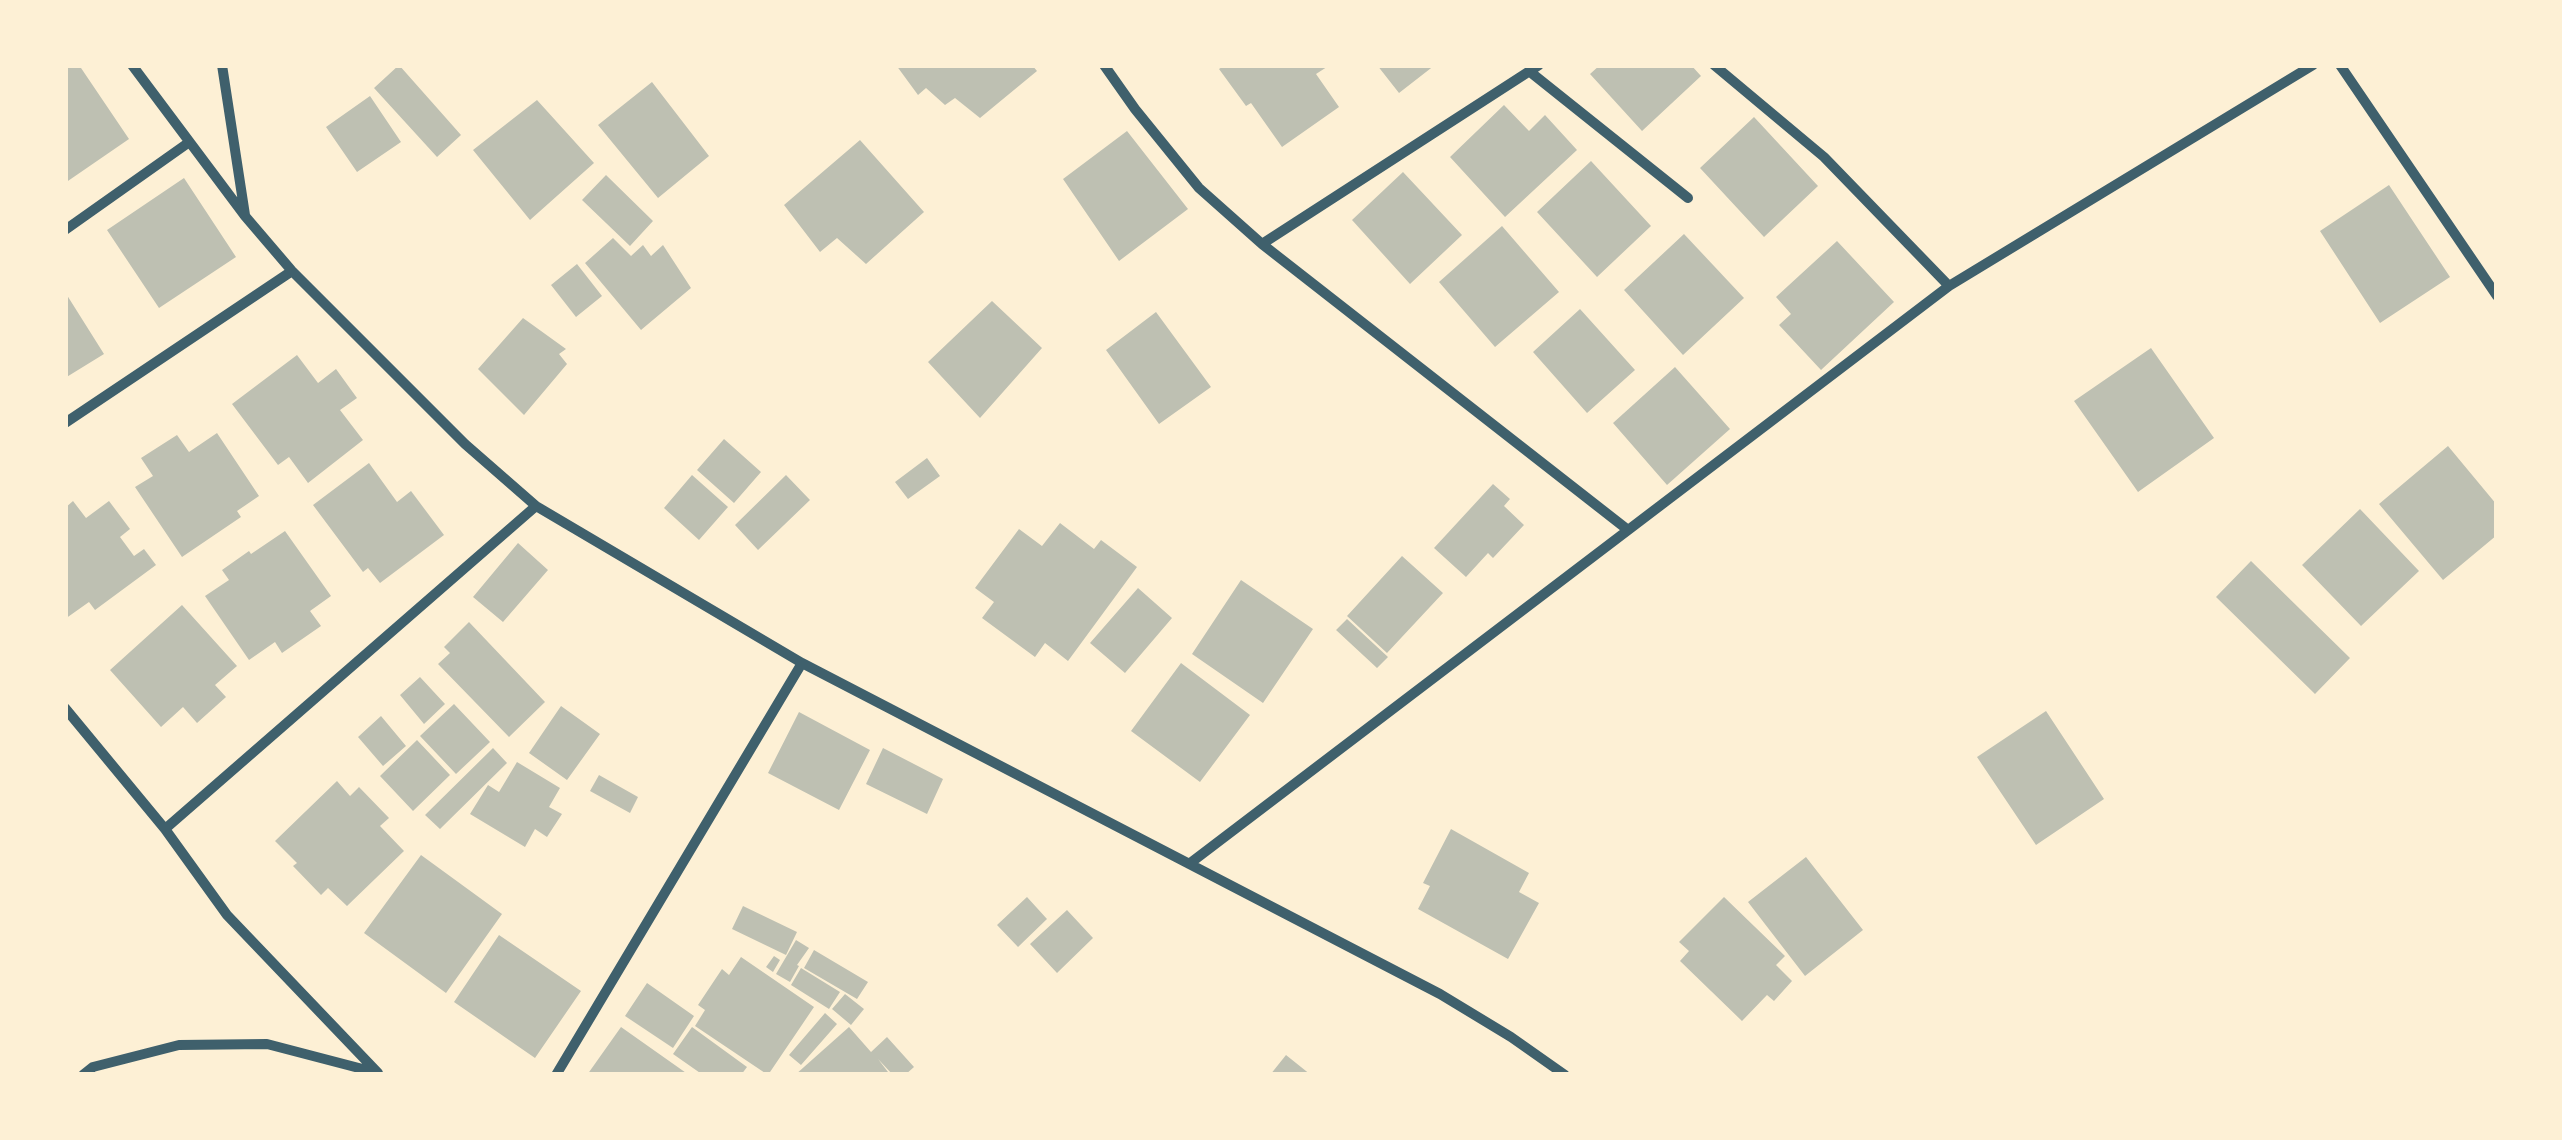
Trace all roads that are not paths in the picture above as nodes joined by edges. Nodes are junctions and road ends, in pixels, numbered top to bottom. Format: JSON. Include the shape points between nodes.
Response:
{"nodes":[{"id":1,"x":132,"y":65,"type":"edge"},
{"id":2,"x":222,"y":65,"type":"edge"},
{"id":3,"x":1104,"y":65,"type":"edge"},
{"id":4,"x":1714,"y":65,"type":"edge"},
{"id":5,"x":2313,"y":65,"type":"edge"},
{"id":6,"x":2340,"y":65,"type":"edge"},
{"id":7,"x":1534,"y":68,"type":"edge"},
{"id":8,"x":188,"y":143,"type":"junction"},
{"id":9,"x":1688,"y":198,"type":"dead end"},
{"id":10,"x":245,"y":216,"type":"junction"},
{"id":11,"x":65,"y":230,"type":"edge"},
{"id":12,"x":1262,"y":244,"type":"junction"},
{"id":13,"x":292,"y":272,"type":"junction"},
{"id":14,"x":1949,"y":286,"type":"junction"},
{"id":15,"x":2497,"y":296,"type":"edge"},
{"id":16,"x":65,"y":423,"type":"edge"},
{"id":17,"x":536,"y":506,"type":"junction"},
{"id":18,"x":1628,"y":530,"type":"junction"},
{"id":19,"x":802,"y":663,"type":"junction"},
{"id":20,"x":65,"y":708,"type":"edge"},
{"id":21,"x":165,"y":829,"type":"junction"},
{"id":22,"x":1189,"y":864,"type":"junction"},
{"id":23,"x":380,"y":1074,"type":"edge"},
{"id":24,"x":83,"y":1075,"type":"edge"},
{"id":25,"x":556,"y":1075,"type":"edge"},
{"id":26,"x":1565,"y":1075,"type":"edge"}],
"edges":[{"from":1,"to":8,"type":"street"},
{"from":2,"to":10,"type":"street"},
{"from":3,"to":12,"type":"street","via":[[1199,188]]},
{"from":4,"to":14,"type":"street","via":[[1824,156]]},
{"from":5,"to":14,"type":"street"},
{"from":6,"to":15,"type":"street"},
{"from":7,"to":9,"type":"street"},
{"from":7,"to":12,"type":"street"},
{"from":8,"to":10,"type":"street"},
{"from":8,"to":11,"type":"street"},
{"from":10,"to":13,"type":"street"},
{"from":12,"to":18,"type":"street"},
{"from":13,"to":16,"type":"street"},
{"from":13,"to":17,"type":"street"},
{"from":14,"to":18,"type":"street"},
{"from":17,"to":19,"type":"street"},
{"from":17,"to":21,"type":"street"},
{"from":18,"to":22,"type":"street"},
{"from":19,"to":22,"type":"street"},
{"from":19,"to":25,"type":"street"},
{"from":20,"to":21,"type":"street"},
{"from":21,"to":23,"type":"street","via":[[227,914]]},
{"from":22,"to":26,"type":"street","via":[[1440,994]]},
{"from":23,"to":24,"type":"street","via":[[267,1044],[232,1044],[179,1045]]}]}
